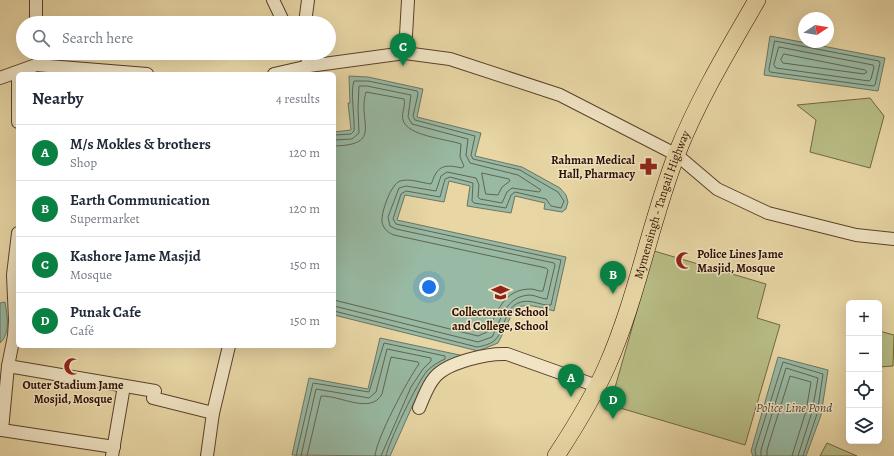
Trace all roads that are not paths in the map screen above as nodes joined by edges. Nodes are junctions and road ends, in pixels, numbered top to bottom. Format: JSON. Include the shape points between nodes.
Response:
{"nodes":[{"id":1,"x":36,"y":0,"type":"edge"},
{"id":2,"x":273,"y":0,"type":"edge"},
{"id":3,"x":308,"y":0,"type":"edge"},
{"id":4,"x":408,"y":0,"type":"edge"},
{"id":5,"x":757,"y":0,"type":"edge"},
{"id":6,"x":36,"y":16,"type":"edge"},
{"id":7,"x":281,"y":16,"type":"edge"},
{"id":8,"x":306,"y":16,"type":"edge"},
{"id":9,"x":405,"y":53,"type":"junction"},
{"id":10,"x":336,"y":56,"type":"edge"},
{"id":11,"x":35,"y":60,"type":"edge"},
{"id":12,"x":42,"y":60,"type":"edge"},
{"id":13,"x":301,"y":60,"type":"edge"},
{"id":14,"x":18,"y":72,"type":"edge"},
{"id":15,"x":108,"y":72,"type":"edge"},
{"id":16,"x":278,"y":72,"type":"edge"},
{"id":17,"x":16,"y":73,"type":"edge"},
{"id":18,"x":0,"y":78,"type":"edge"},
{"id":19,"x":677,"y":155,"type":"junction"},
{"id":20,"x":894,"y":239,"type":"edge"},
{"id":21,"x":16,"y":250,"type":"edge"},
{"id":22,"x":229,"y":348,"type":"edge"},
{"id":23,"x":8,"y":366,"type":"junction"},
{"id":24,"x":124,"y":386,"type":"junction"},
{"id":25,"x":597,"y":386,"type":"junction"},
{"id":26,"x":420,"y":408,"type":"dead end"},
{"id":27,"x":213,"y":414,"type":"junction"},
{"id":28,"x":113,"y":451,"type":"edge"},
{"id":29,"x":207,"y":456,"type":"edge"},
{"id":30,"x":556,"y":456,"type":"edge"}],
"edges":[{"from":1,"to":6,"type":"street"},
{"from":2,"to":7,"type":"street"},
{"from":3,"to":8,"type":"street"},
{"from":4,"to":9,"type":"street"},
{"from":5,"to":19,"type":"highway","name":"Mymensingh - Tangail Highway","via":[[713,77]]},
{"from":9,"to":10,"type":"street"},
{"from":9,"to":19,"type":"street","via":[[450,59],[560,95]]},
{"from":11,"to":14,"type":"street"},
{"from":12,"to":15,"type":"street"},
{"from":13,"to":16,"type":"street"},
{"from":17,"to":18,"type":"street"},
{"from":19,"to":20,"type":"street","via":[[717,189],[768,213],[856,235]]},
{"from":19,"to":25,"type":"highway","name":"Mymensingh - Tangail Highway","via":[[628,310]]},
{"from":21,"to":23,"type":"street","via":[[13,275],[15,331]]},
{"from":22,"to":27,"type":"street"},
{"from":23,"to":24,"type":"street"},
{"from":23,"to":28,"type":"street","via":[[2,430]]},
{"from":24,"to":27,"type":"street","via":[[155,391],[153,398]]},
{"from":24,"to":28,"type":"street"},
{"from":25,"to":26,"type":"street","via":[[507,354],[496,353],[457,363],[436,376],[428,386]]},
{"from":25,"to":30,"type":"highway","name":"Mymensingh - Tangail Highway","via":[[582,416]]},
{"from":27,"to":29,"type":"street"}]}
